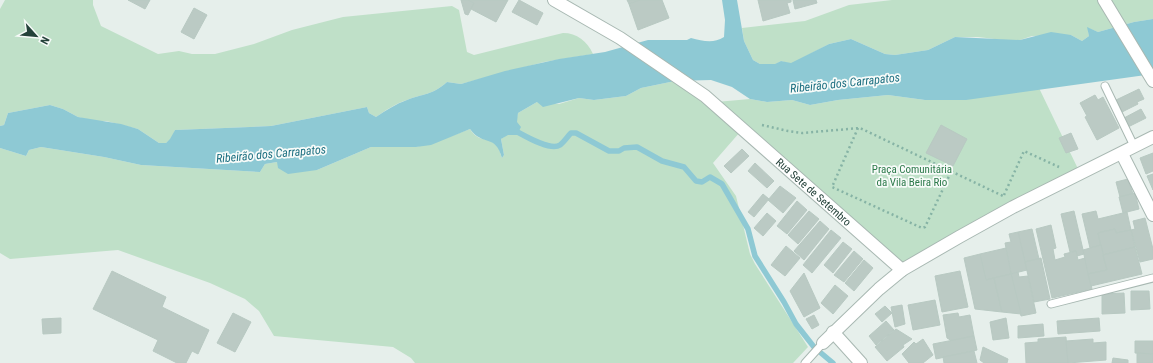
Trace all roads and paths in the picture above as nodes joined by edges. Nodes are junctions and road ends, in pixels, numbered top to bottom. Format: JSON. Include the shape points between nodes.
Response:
{"nodes":[{"id":1,"x":554,"y":0,"type":"edge"},
{"id":2,"x":1104,"y":0,"type":"edge"},
{"id":3,"x":1153,"y":81,"type":"edge"},
{"id":4,"x":1105,"y":86,"type":"dead end"},
{"id":5,"x":758,"y":124,"type":"dead end"},
{"id":6,"x":858,"y":128,"type":"junction"},
{"id":7,"x":1153,"y":137,"type":"edge"},
{"id":8,"x":1134,"y":146,"type":"junction"},
{"id":9,"x":1122,"y":154,"type":"junction"},
{"id":10,"x":951,"y":172,"type":"junction"},
{"id":11,"x":1078,"y":175,"type":"junction"},
{"id":12,"x":1004,"y":196,"type":"junction"},
{"id":13,"x":1153,"y":215,"type":"edge"},
{"id":14,"x":994,"y":218,"type":"junction"},
{"id":15,"x":902,"y":270,"type":"junction"},
{"id":16,"x":1153,"y":278,"type":"edge"},
{"id":17,"x":1051,"y":304,"type":"dead end"},
{"id":18,"x":833,"y":332,"type":"junction"},
{"id":19,"x":823,"y":343,"type":"joint"},
{"id":20,"x":804,"y":363,"type":"edge"},
{"id":21,"x":861,"y":363,"type":"edge"}],
"edges":[{"from":1,"to":15,"type":"street","name":"Rua Sete de Setembro","via":[[620,38],[688,85],[725,114]]},
{"from":2,"to":3,"type":"street"},
{"from":4,"to":8,"type":"lane"},
{"from":5,"to":6,"type":"path","via":[[802,133]]},
{"from":6,"to":10,"type":"path"},
{"from":6,"to":10,"type":"path","via":[[832,187],[925,228]]},
{"from":7,"to":8,"type":"street"},
{"from":8,"to":9,"type":"street"},
{"from":9,"to":11,"type":"street"},
{"from":9,"to":13,"type":"street"},
{"from":10,"to":12,"type":"path"},
{"from":11,"to":12,"type":"path","via":[[1024,151]]},
{"from":11,"to":14,"type":"street"},
{"from":12,"to":14,"type":"path"},
{"from":14,"to":15,"type":"street"},
{"from":15,"to":18,"type":"street"},
{"from":16,"to":17,"type":"lane"},
{"from":18,"to":19,"type":"street"},
{"from":18,"to":21,"type":"street"},
{"from":19,"to":20,"type":"lane"}]}
